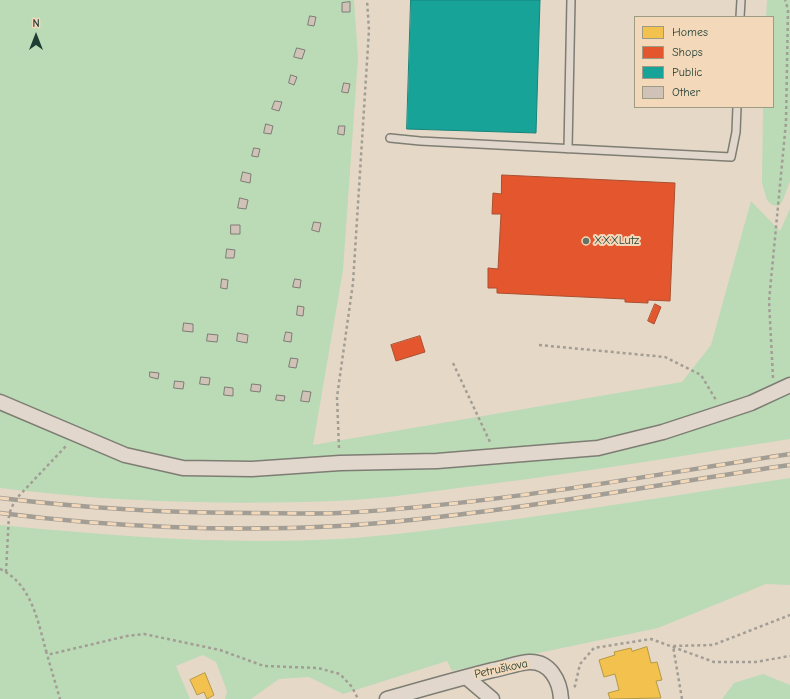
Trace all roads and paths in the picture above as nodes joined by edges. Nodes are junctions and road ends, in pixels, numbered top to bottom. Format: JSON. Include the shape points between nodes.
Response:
{"nodes":[{"id":1,"x":367,"y":0,"type":"edge"},
{"id":2,"x":571,"y":0,"type":"edge"},
{"id":3,"x":741,"y":0,"type":"edge"},
{"id":4,"x":785,"y":0,"type":"edge"},
{"id":5,"x":740,"y":16,"type":"edge"},
{"id":6,"x":737,"y":108,"type":"edge"},
{"id":7,"x":390,"y":138,"type":"dead end"},
{"id":8,"x":568,"y":149,"type":"junction"},
{"id":9,"x":539,"y":345,"type":"dead end"},
{"id":10,"x":453,"y":363,"type":"dead end"},
{"id":11,"x":790,"y":385,"type":"edge"},
{"id":12,"x":774,"y":392,"type":"junction"},
{"id":13,"x":0,"y":402,"type":"edge"},
{"id":14,"x":724,"y":412,"type":"junction"},
{"id":15,"x":78,"y":435,"type":"junction"},
{"id":16,"x":497,"y":457,"type":"junction"},
{"id":17,"x":340,"y":463,"type":"junction"},
{"id":18,"x":0,"y":569,"type":"edge"},
{"id":19,"x":6,"y":572,"type":"junction"},
{"id":20,"x":790,"y":615,"type":"edge"},
{"id":21,"x":673,"y":646,"type":"junction"},
{"id":22,"x":46,"y":651,"type":"junction"},
{"id":23,"x":790,"y":656,"type":"edge"},
{"id":24,"x":466,"y":677,"type":"junction"},
{"id":25,"x":561,"y":696,"type":"edge"},
{"id":26,"x":60,"y":699,"type":"edge"},
{"id":27,"x":358,"y":699,"type":"edge"},
{"id":28,"x":387,"y":699,"type":"edge"},
{"id":29,"x":492,"y":699,"type":"edge"},
{"id":30,"x":682,"y":699,"type":"edge"}],
"edges":[{"from":1,"to":17,"type":"path","via":[[369,30],[353,283],[337,397]]},
{"from":2,"to":8,"type":"lane"},
{"from":3,"to":5,"type":"lane"},
{"from":4,"to":12,"type":"path","via":[[788,9],[786,122],[769,301]]},
{"from":6,"to":8,"type":"lane","via":[[731,157]]},
{"from":7,"to":8,"type":"lane"},
{"from":9,"to":14,"type":"path","via":[[665,357],[701,375]]},
{"from":10,"to":16,"type":"path"},
{"from":11,"to":12,"type":"street"},
{"from":12,"to":14,"type":"street"},
{"from":13,"to":15,"type":"street"},
{"from":14,"to":16,"type":"street","via":[[663,432],[598,448]]},
{"from":15,"to":17,"type":"street","via":[[125,455],[183,468],[252,469]]},
{"from":15,"to":19,"type":"path","via":[[15,500],[9,514]]},
{"from":16,"to":17,"type":"street"},
{"from":18,"to":19,"type":"path"},
{"from":19,"to":22,"type":"path","via":[[21,586],[32,602]]},
{"from":20,"to":21,"type":"path","via":[[713,645]]},
{"from":21,"to":23,"type":"path","via":[[714,662],[755,662]]},
{"from":21,"to":25,"type":"path","via":[[651,639],[594,648],[580,664],[575,686]]},
{"from":21,"to":30,"type":"path"},
{"from":22,"to":26,"type":"path"},
{"from":22,"to":27,"type":"path","via":[[51,654],[144,634],[220,650],[264,666],[318,668],[340,674],[352,687]]},
{"from":24,"to":25,"type":"street","name":"Petruškova","via":[[530,662],[552,671]]},
{"from":24,"to":28,"type":"street","name":"Petruškova"},
{"from":24,"to":29,"type":"street","name":"Petruškova"}]}
